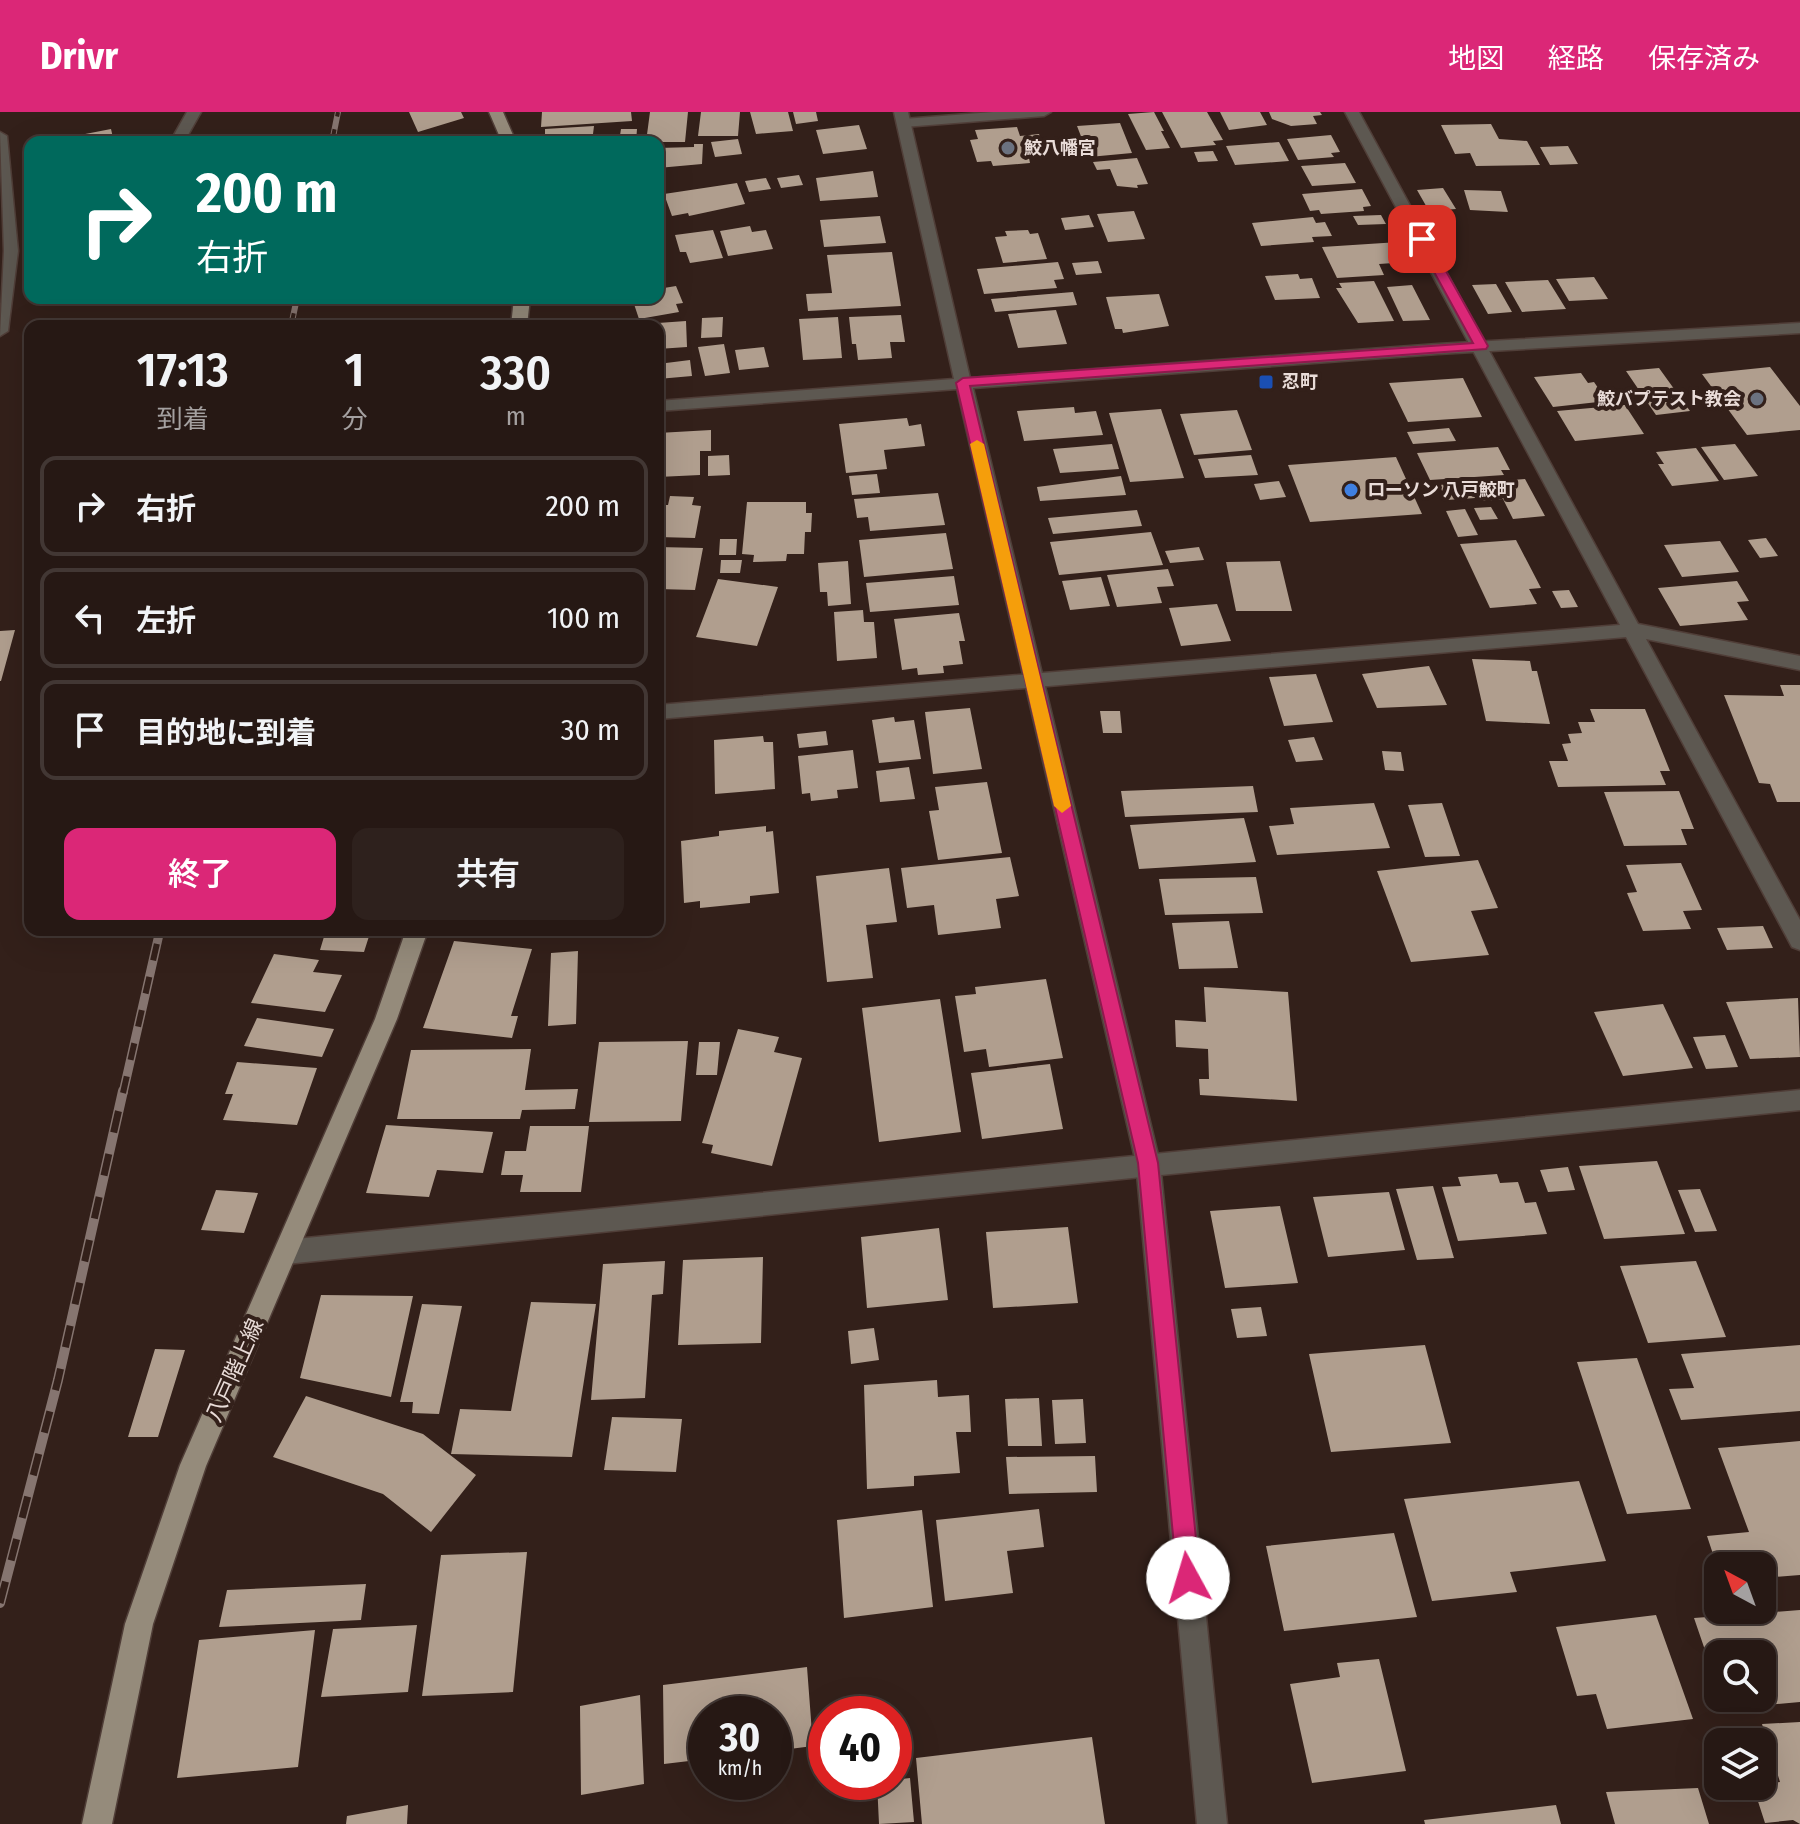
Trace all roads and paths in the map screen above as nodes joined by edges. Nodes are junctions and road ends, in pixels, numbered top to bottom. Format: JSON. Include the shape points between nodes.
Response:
{"nodes":[{"id":1,"x":194,"y":112,"type":"edge"},
{"id":2,"x":496,"y":112,"type":"edge"},
{"id":3,"x":1044,"y":112,"type":"edge"},
{"id":4,"x":1352,"y":112,"type":"edge"},
{"id":5,"x":903,"y":118,"type":"edge"},
{"id":6,"x":0,"y":136,"type":"edge"},
{"id":7,"x":180,"y":136,"type":"edge"},
{"id":8,"x":506,"y":136,"type":"edge"},
{"id":9,"x":6,"y":252,"type":"edge"},
{"id":10,"x":1800,"y":328,"type":"edge"},
{"id":11,"x":0,"y":331,"type":"edge"},
{"id":12,"x":1481,"y":346,"type":"junction"},
{"id":13,"x":963,"y":383,"type":"junction"},
{"id":14,"x":664,"y":406,"type":"edge"},
{"id":15,"x":1634,"y":630,"type":"junction"},
{"id":16,"x":1800,"y":663,"type":"edge"},
{"id":17,"x":1032,"y":681,"type":"junction"},
{"id":18,"x":664,"y":712,"type":"edge"},
{"id":19,"x":415,"y":936,"type":"edge"},
{"id":20,"x":1800,"y":941,"type":"edge"},
{"id":21,"x":1800,"y":1100,"type":"edge"},
{"id":22,"x":1148,"y":1163,"type":"junction"},
{"id":23,"x":286,"y":1252,"type":"junction"},
{"id":24,"x":97,"y":1824,"type":"edge"},
{"id":25,"x":1212,"y":1824,"type":"edge"}],
"edges":[{"from":1,"to":7,"type":"street"},
{"from":2,"to":8,"type":"main road"},
{"from":3,"to":5,"type":"street"},
{"from":4,"to":12,"type":"street"},
{"from":5,"to":13,"type":"street"},
{"from":6,"to":9,"type":"street"},
{"from":9,"to":11,"type":"street"},
{"from":10,"to":12,"type":"street"},
{"from":12,"to":13,"type":"street"},
{"from":12,"to":15,"type":"street"},
{"from":13,"to":14,"type":"street"},
{"from":13,"to":17,"type":"street"},
{"from":15,"to":16,"type":"street"},
{"from":15,"to":17,"type":"street"},
{"from":15,"to":20,"type":"street"},
{"from":17,"to":18,"type":"street"},
{"from":17,"to":22,"type":"street"},
{"from":19,"to":23,"type":"main road","name":"八戸階上線","via":[[386,1019]]},
{"from":21,"to":22,"type":"street"},
{"from":22,"to":23,"type":"street"},
{"from":22,"to":25,"type":"street"},
{"from":23,"to":24,"type":"main road","name":"八戸階上線","via":[[193,1465],[144,1610]]}]}
